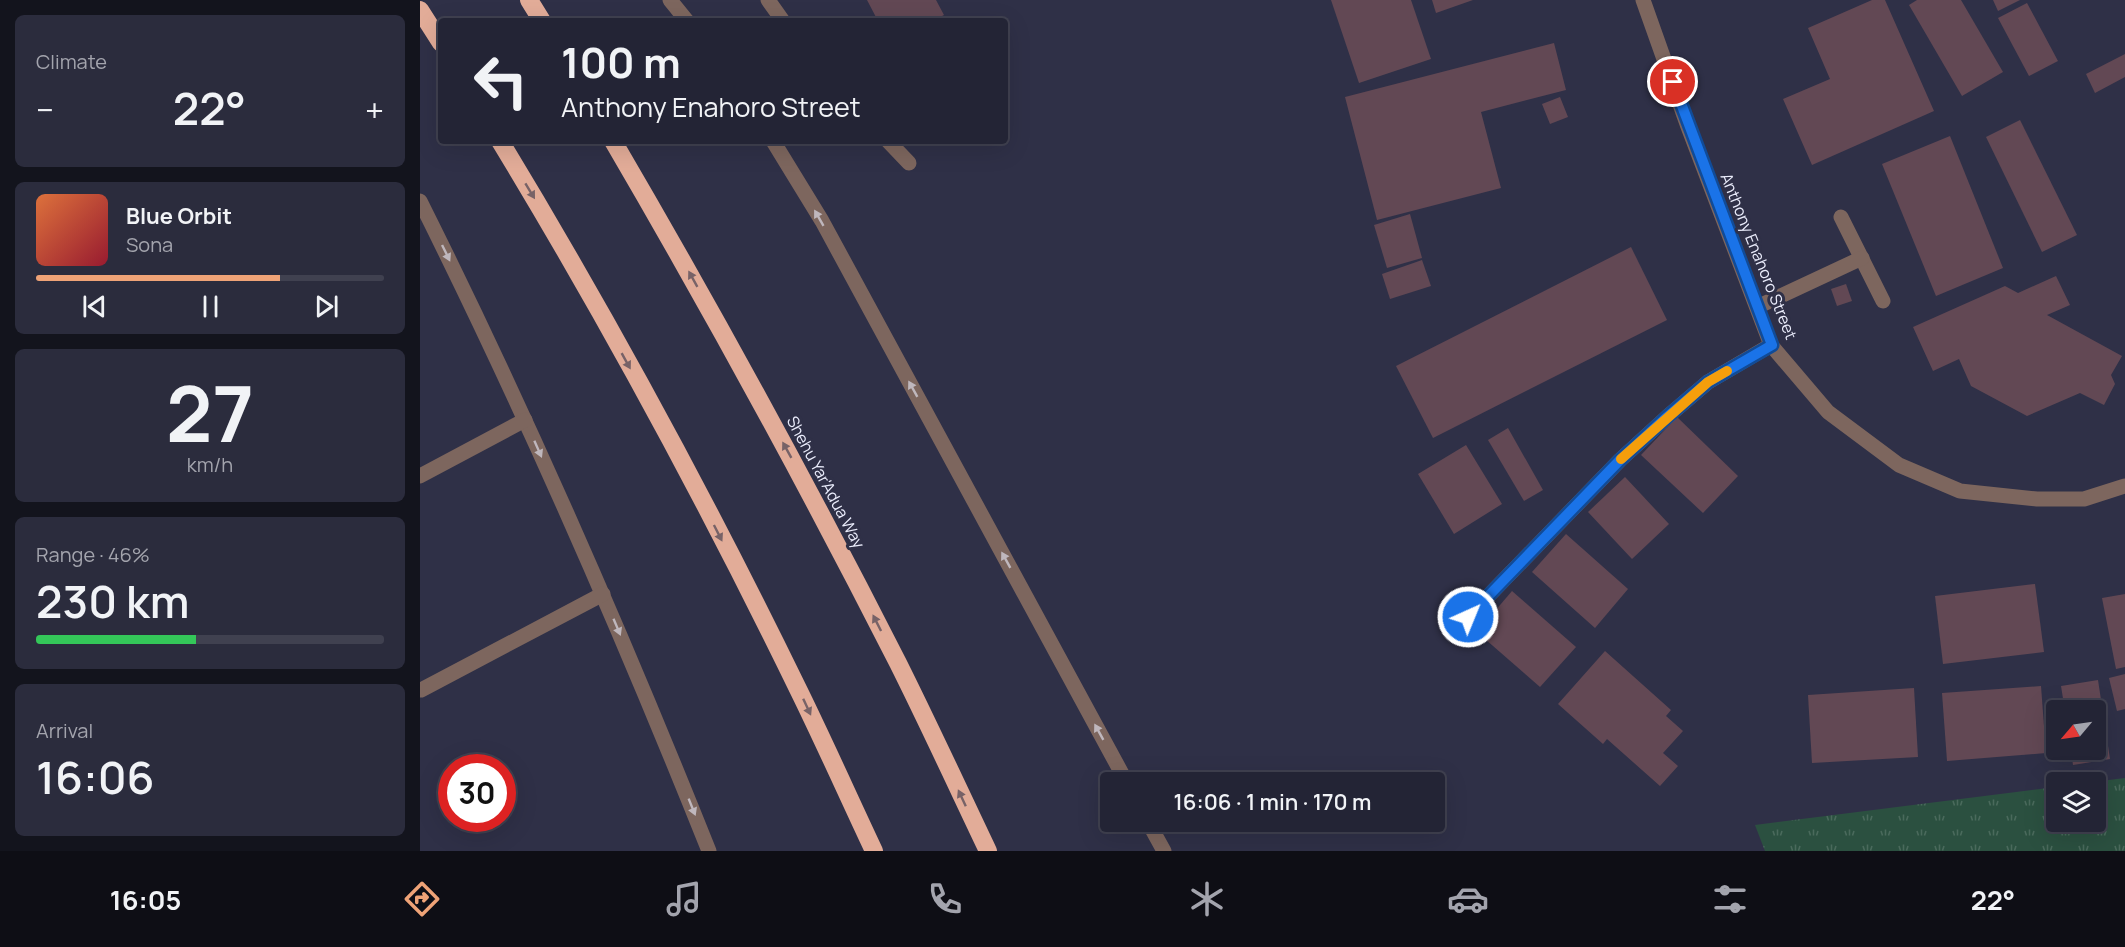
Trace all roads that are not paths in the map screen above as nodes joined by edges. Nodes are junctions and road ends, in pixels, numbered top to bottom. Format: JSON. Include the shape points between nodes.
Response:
{"nodes":[{"id":1,"x":529,"y":0,"type":"edge"},
{"id":2,"x":670,"y":0,"type":"edge"},
{"id":3,"x":768,"y":0,"type":"edge"},
{"id":4,"x":1643,"y":0,"type":"edge"},
{"id":5,"x":420,"y":10,"type":"edge"},
{"id":6,"x":540,"y":18,"type":"edge"},
{"id":7,"x":685,"y":18,"type":"edge"},
{"id":8,"x":781,"y":18,"type":"edge"},
{"id":9,"x":438,"y":38,"type":"edge"},
{"id":10,"x":502,"y":144,"type":"edge"},
{"id":11,"x":615,"y":144,"type":"edge"},
{"id":12,"x":775,"y":144,"type":"edge"},
{"id":13,"x":891,"y":144,"type":"edge"},
{"id":14,"x":909,"y":163,"type":"dead end"},
{"id":15,"x":420,"y":201,"type":"edge"},
{"id":16,"x":1841,"y":217,"type":"dead end"},
{"id":17,"x":1862,"y":258,"type":"junction"},
{"id":18,"x":1883,"y":301,"type":"dead end"},
{"id":19,"x":1757,"y":307,"type":"junction"},
{"id":20,"x":1772,"y":345,"type":"junction"},
{"id":21,"x":525,"y":420,"type":"junction"},
{"id":22,"x":420,"y":476,"type":"edge"},
{"id":23,"x":2125,"y":486,"type":"edge"},
{"id":24,"x":603,"y":594,"type":"junction"},
{"id":25,"x":1468,"y":617,"type":"dead end"},
{"id":26,"x":421,"y":690,"type":"edge"},
{"id":27,"x":1121,"y":772,"type":"edge"},
{"id":28,"x":1154,"y":832,"type":"edge"},
{"id":29,"x":709,"y":851,"type":"edge"},
{"id":30,"x":874,"y":851,"type":"edge"},
{"id":31,"x":988,"y":851,"type":"edge"},
{"id":32,"x":1164,"y":851,"type":"edge"}],
"edges":[{"from":1,"to":6,"type":"highway"},
{"from":2,"to":7,"type":"street"},
{"from":3,"to":8,"type":"street"},
{"from":4,"to":19,"type":"street","name":"Anthony Enahoro Street"},
{"from":5,"to":9,"type":"highway"},
{"from":10,"to":30,"type":"highway","one_way":true,"via":[[558,237],[694,485],[799,690]]},
{"from":31,"to":11,"type":"highway","name":"Shehu Yar'Adua Way","one_way":true,"via":[[899,664],[796,466]]},
{"from":27,"to":12,"type":"street","one_way":true,"via":[[822,221]]},
{"from":13,"to":14,"type":"street"},
{"from":15,"to":21,"type":"street","one_way":true},
{"from":16,"to":17,"type":"street"},
{"from":17,"to":18,"type":"street"},
{"from":17,"to":19,"type":"street"},
{"from":19,"to":20,"type":"street","name":"Anthony Enahoro Street"},
{"from":20,"to":23,"type":"street","name":"Anthony Enahoro Street","via":[[1828,412],[1899,465],[1960,490],[2037,499],[2084,499]]},
{"from":20,"to":25,"type":"street","via":[[1708,382],[1667,417]]},
{"from":21,"to":22,"type":"street"},
{"from":21,"to":24,"type":"street","one_way":true},
{"from":24,"to":26,"type":"street"},
{"from":24,"to":29,"type":"street","one_way":true},
{"from":28,"to":32,"type":"street"}]}
